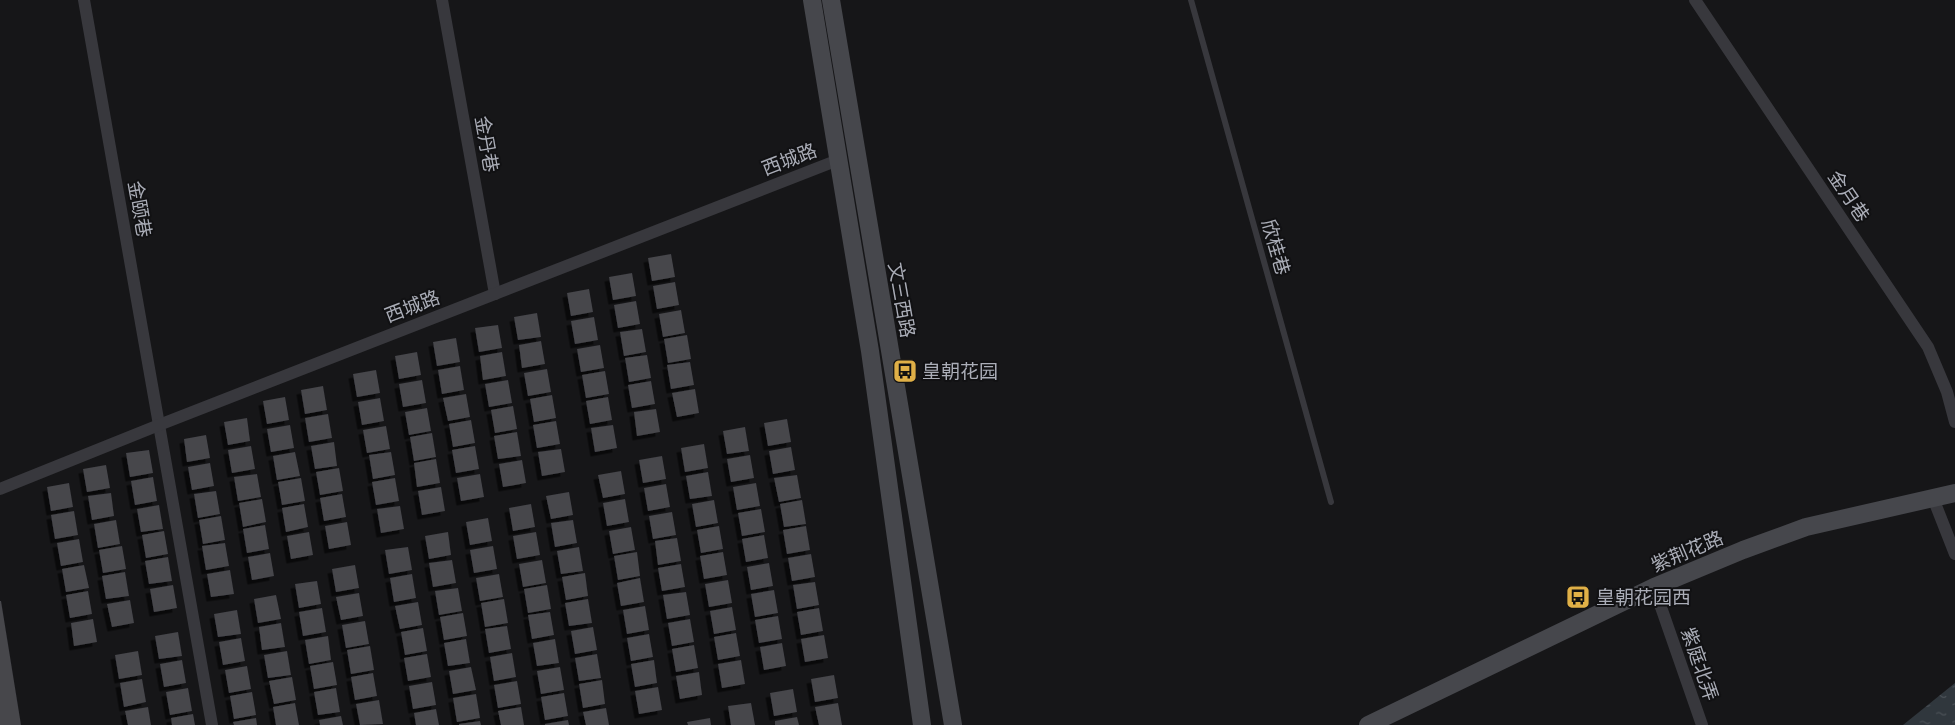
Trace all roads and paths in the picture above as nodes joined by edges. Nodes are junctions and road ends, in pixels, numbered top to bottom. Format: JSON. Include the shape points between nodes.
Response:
{"nodes":[{"id":1,"x":84,"y":0,"type":"edge"},
{"id":2,"x":442,"y":0,"type":"edge"},
{"id":3,"x":812,"y":0,"type":"edge"},
{"id":4,"x":831,"y":0,"type":"edge"},
{"id":5,"x":1191,"y":0,"type":"edge"},
{"id":6,"x":1695,"y":0,"type":"edge"},
{"id":7,"x":838,"y":160,"type":"junction"},
{"id":8,"x":494,"y":294,"type":"junction"},
{"id":9,"x":1955,"y":422,"type":"edge"},
{"id":10,"x":159,"y":425,"type":"junction"},
{"id":11,"x":0,"y":489,"type":"edge"},
{"id":12,"x":1955,"y":493,"type":"edge"},
{"id":13,"x":1933,"y":498,"type":"junction"},
{"id":14,"x":1331,"y":502,"type":"dead end"},
{"id":15,"x":1955,"y":554,"type":"edge"},
{"id":16,"x":1654,"y":587,"type":"junction"},
{"id":17,"x":212,"y":725,"type":"edge"},
{"id":18,"x":922,"y":725,"type":"edge"},
{"id":19,"x":953,"y":725,"type":"edge"},
{"id":20,"x":1368,"y":725,"type":"edge"},
{"id":21,"x":1702,"y":725,"type":"edge"}],
"edges":[{"from":1,"to":10,"type":"street","name":"金颐巷"},
{"from":2,"to":8,"type":"street","name":"金丹巷"},
{"from":3,"to":7,"type":"main road"},
{"from":4,"to":19,"type":"main road","name":"文三西路"},
{"from":5,"to":14,"type":"lane","name":"欣桂巷"},
{"from":6,"to":9,"type":"street","name":"金月巷","via":[[1928,347],[1947,392]]},
{"from":7,"to":8,"type":"street","name":"西城路"},
{"from":7,"to":18,"type":"main road","via":[[870,351]]},
{"from":8,"to":10,"type":"street","name":"西城路"},
{"from":10,"to":11,"type":"street","name":"西城路"},
{"from":10,"to":17,"type":"street","name":"金颐巷"},
{"from":12,"to":13,"type":"main road","name":"紫荆花路"},
{"from":13,"to":15,"type":"street"},
{"from":13,"to":16,"type":"main road","name":"紫荆花路","via":[[1806,527]]},
{"from":16,"to":20,"type":"main road","name":"紫荆花路"},
{"from":16,"to":21,"type":"street","name":"紫庭北弄"}]}
